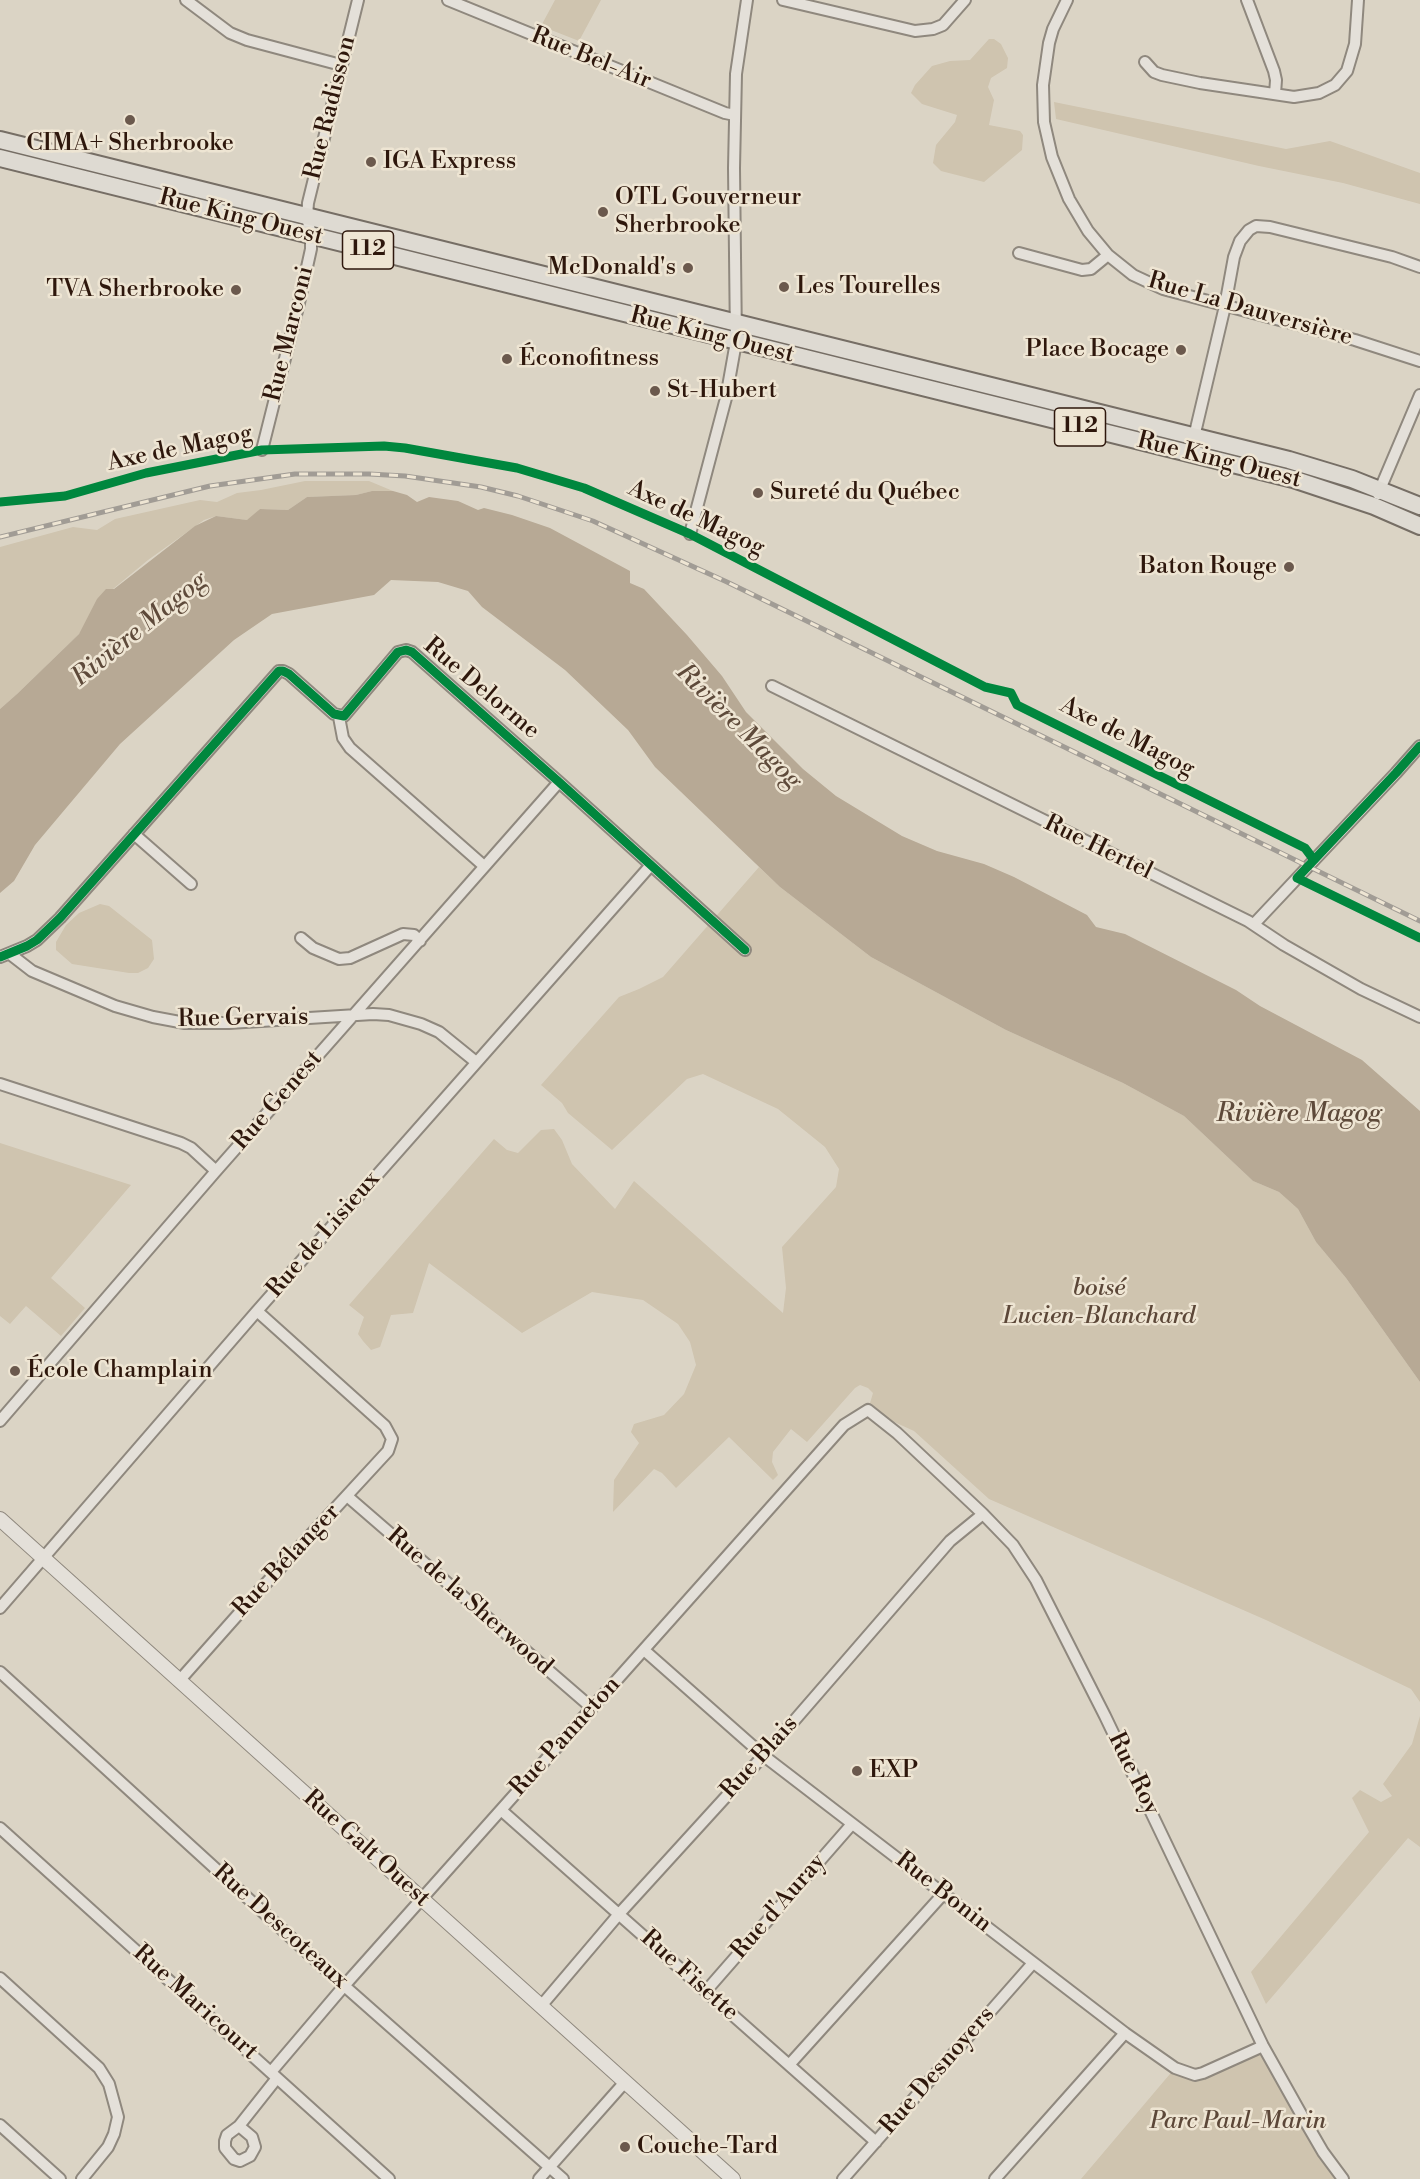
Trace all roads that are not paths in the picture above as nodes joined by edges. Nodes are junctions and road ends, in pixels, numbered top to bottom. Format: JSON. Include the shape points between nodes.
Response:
{"nodes":[{"id":1,"x":186,"y":0,"type":"edge"},
{"id":2,"x":358,"y":0,"type":"edge"},
{"id":3,"x":448,"y":0,"type":"edge"},
{"id":4,"x":747,"y":0,"type":"edge"},
{"id":5,"x":783,"y":0,"type":"edge"},
{"id":6,"x":965,"y":0,"type":"edge"},
{"id":7,"x":1066,"y":0,"type":"edge"},
{"id":8,"x":1247,"y":0,"type":"edge"},
{"id":9,"x":1358,"y":0,"type":"edge"},
{"id":10,"x":1145,"y":62,"type":"dead end"},
{"id":11,"x":341,"y":65,"type":"junction"},
{"id":12,"x":1275,"y":94,"type":"junction"},
{"id":13,"x":735,"y":115,"type":"junction"},
{"id":14,"x":0,"y":140,"type":"edge"},
{"id":15,"x":0,"y":158,"type":"edge"},
{"id":16,"x":307,"y":217,"type":"junction"},
{"id":17,"x":311,"y":235,"type":"junction"},
{"id":18,"x":1020,"y":253,"type":"dead end"},
{"id":19,"x":1108,"y":255,"type":"junction"},
{"id":20,"x":1420,"y":267,"type":"edge"},
{"id":21,"x":1225,"y":306,"type":"junction"},
{"id":22,"x":736,"y":323,"type":"junction"},
{"id":23,"x":736,"y":342,"type":"junction"},
{"id":24,"x":1420,"y":361,"type":"edge"},
{"id":25,"x":1420,"y":395,"type":"edge"},
{"id":26,"x":1194,"y":436,"type":"junction"},
{"id":27,"x":262,"y":450,"type":"dead end"},
{"id":28,"x":1190,"y":454,"type":"junction"},
{"id":29,"x":1379,"y":490,"type":"junction"},
{"id":30,"x":1374,"y":506,"type":"junction"},
{"id":31,"x":1420,"y":506,"type":"edge"},
{"id":32,"x":1420,"y":526,"type":"edge"},
{"id":33,"x":690,"y":534,"type":"dead end"},
{"id":34,"x":772,"y":686,"type":"dead end"},
{"id":35,"x":339,"y":717,"type":"junction"},
{"id":36,"x":1420,"y":746,"type":"edge"},
{"id":37,"x":559,"y":783,"type":"junction"},
{"id":38,"x":134,"y":834,"type":"junction"},
{"id":39,"x":651,"y":865,"type":"junction"},
{"id":40,"x":484,"y":866,"type":"junction"},
{"id":41,"x":191,"y":884,"type":"dead end"},
{"id":42,"x":1254,"y":924,"type":"junction"},
{"id":43,"x":301,"y":938,"type":"dead end"},
{"id":44,"x":420,"y":941,"type":"junction"},
{"id":45,"x":745,"y":950,"type":"dead end"},
{"id":46,"x":5,"y":956,"type":"edge"},
{"id":47,"x":354,"y":1015,"type":"junction"},
{"id":48,"x":1420,"y":1017,"type":"edge"},
{"id":49,"x":476,"y":1062,"type":"junction"},
{"id":50,"x":0,"y":1084,"type":"edge"},
{"id":51,"x":216,"y":1171,"type":"junction"},
{"id":52,"x":257,"y":1311,"type":"junction"},
{"id":53,"x":868,"y":1410,"type":"joint"},
{"id":54,"x":0,"y":1421,"type":"edge"},
{"id":55,"x":347,"y":1496,"type":"junction"},
{"id":56,"x":983,"y":1514,"type":"junction"},
{"id":57,"x":0,"y":1519,"type":"edge"},
{"id":58,"x":44,"y":1557,"type":"junction"},
{"id":59,"x":0,"y":1608,"type":"edge"},
{"id":60,"x":644,"y":1650,"type":"junction"},
{"id":61,"x":0,"y":1672,"type":"edge"},
{"id":62,"x":179,"y":1681,"type":"junction"},
{"id":63,"x":591,"y":1708,"type":"junction"},
{"id":64,"x":764,"y":1756,"type":"junction"},
{"id":65,"x":501,"y":1810,"type":"junction"},
{"id":66,"x":852,"y":1824,"type":"junction"},
{"id":67,"x":0,"y":1827,"type":"edge"},
{"id":68,"x":945,"y":1893,"type":"junction"},
{"id":69,"x":422,"y":1900,"type":"junction"},
{"id":70,"x":619,"y":1914,"type":"junction"},
{"id":71,"x":1033,"y":1963,"type":"junction"},
{"id":72,"x":0,"y":1978,"type":"edge"},
{"id":73,"x":344,"y":1986,"type":"junction"},
{"id":74,"x":706,"y":1991,"type":"junction"},
{"id":75,"x":541,"y":2006,"type":"junction"},
{"id":76,"x":1125,"y":2033,"type":"junction"},
{"id":77,"x":1263,"y":2046,"type":"junction"},
{"id":78,"x":789,"y":2065,"type":"junction"},
{"id":79,"x":274,"y":2075,"type":"junction"},
{"id":80,"x":625,"y":2082,"type":"junction"},
{"id":81,"x":0,"y":2125,"type":"edge"},
{"id":82,"x":238,"y":2126,"type":"dead end"},
{"id":83,"x":876,"y":2142,"type":"junction"},
{"id":84,"x":550,"y":2167,"type":"junction"},
{"id":85,"x":60,"y":2179,"type":"edge"},
{"id":86,"x":82,"y":2179,"type":"edge"},
{"id":87,"x":389,"y":2179,"type":"edge"},
{"id":88,"x":539,"y":2179,"type":"edge"},
{"id":89,"x":563,"y":2179,"type":"edge"},
{"id":90,"x":732,"y":2179,"type":"edge"},
{"id":91,"x":843,"y":2179,"type":"edge"},
{"id":92,"x":995,"y":2179,"type":"edge"},
{"id":93,"x":1343,"y":2179,"type":"edge"}],
"edges":[{"from":1,"to":11,"type":"street","via":[[230,33]]},
{"from":2,"to":11,"type":"street","name":"Rue Radisson"},
{"from":3,"to":13,"type":"street","name":"Rue Bel-Air"},
{"from":4,"to":13,"type":"street","via":[[739,46]]},
{"from":5,"to":6,"type":"street","via":[[915,31],[943,25]]},
{"from":7,"to":19,"type":"street","name":"Rue La Dauversière","via":[[1049,43],[1043,85],[1044,122],[1052,157],[1069,199]]},
{"from":8,"to":12,"type":"street","via":[[1274,71]]},
{"from":9,"to":12,"type":"street","via":[[1355,44],[1342,79],[1308,96]]},
{"from":10,"to":12,"type":"street","via":[[1154,72],[1167,77]]},
{"from":11,"to":16,"type":"street","name":"Rue Radisson"},
{"from":13,"to":22,"type":"street"},
{"from":14,"to":16,"type":"main road","name":"Rue King Ouest","number":"112"},
{"from":15,"to":17,"type":"main road","name":"Rue King Ouest","number":"112"},
{"from":16,"to":17,"type":"street","name":"Rue Marconi"},
{"from":16,"to":22,"type":"main road","name":"Rue King Ouest","number":"112"},
{"from":17,"to":23,"type":"main road","name":"Rue King Ouest","number":"112"},
{"from":17,"to":27,"type":"street","name":"Rue Marconi","via":[[299,303]]},
{"from":18,"to":19,"type":"street","via":[[1082,270],[1091,269]]},
{"from":19,"to":21,"type":"street","name":"Rue La Dauversière","via":[[1149,284]]},
{"from":20,"to":21,"type":"street","via":[[1256,226],[1240,241]]},
{"from":21,"to":24,"type":"street","name":"Rue La Dauversière"},
{"from":21,"to":26,"type":"street"},
{"from":22,"to":23,"type":"street"},
{"from":22,"to":26,"type":"main road","name":"Rue King Ouest","number":"112"},
{"from":23,"to":28,"type":"main road","name":"Rue King Ouest","number":"112"},
{"from":23,"to":33,"type":"street","via":[[726,398]]},
{"from":25,"to":29,"type":"street"},
{"from":26,"to":28,"type":"street"},
{"from":26,"to":29,"type":"main road","name":"Rue King Ouest","number":"112","via":[[1299,463]]},
{"from":28,"to":30,"type":"main road","name":"Rue King Ouest","number":"112","via":[[1293,479]]},
{"from":29,"to":30,"type":"street"},
{"from":29,"to":31,"type":"main road","name":"Rue King Ouest","number":"112"},
{"from":30,"to":32,"type":"main road","name":"Rue King Ouest","number":"112"},
{"from":34,"to":42,"type":"street","name":"Rue Hertel"},
{"from":35,"to":37,"type":"street","name":"Rue Delorme","via":[[349,712],[398,652],[406,650]]},
{"from":35,"to":38,"type":"street","via":[[289,674],[279,671]]},
{"from":35,"to":40,"type":"street","via":[[343,738],[350,748]]},
{"from":36,"to":42,"type":"street"},
{"from":37,"to":39,"type":"street","name":"Rue Delorme"},
{"from":37,"to":40,"type":"street","name":"Rue Genest"},
{"from":38,"to":41,"type":"street"},
{"from":38,"to":46,"type":"street","via":[[47,931]]},
{"from":39,"to":45,"type":"street","name":"Rue Delorme"},
{"from":39,"to":49,"type":"street","name":"Rue de Lisieux"},
{"from":40,"to":44,"type":"street","name":"Rue Genest"},
{"from":42,"to":48,"type":"street","name":"Rue Hertel","via":[[1361,989]]},
{"from":43,"to":44,"type":"street","via":[[339,959],[350,958],[403,934],[414,935]]},
{"from":44,"to":47,"type":"street","name":"Rue Genest"},
{"from":46,"to":47,"type":"street","name":"Rue Gervais","via":[[116,1006],[185,1023]]},
{"from":47,"to":49,"type":"street","name":"Rue Gervais","via":[[389,1015],[421,1024],[454,1042]]},
{"from":47,"to":51,"type":"street","name":"Rue Genest"},
{"from":49,"to":52,"type":"street","name":"Rue de Lisieux"},
{"from":50,"to":51,"type":"street","via":[[181,1143]]},
{"from":51,"to":54,"type":"street","name":"Rue Genest"},
{"from":52,"to":55,"type":"street","name":"Rue Bélanger","via":[[385,1426],[392,1439],[388,1451]]},
{"from":52,"to":58,"type":"street","name":"Rue de Lisieux"},
{"from":53,"to":56,"type":"street","name":"Rue Roy"},
{"from":53,"to":60,"type":"street","name":"Rue Panneton","via":[[844,1425]]},
{"from":55,"to":62,"type":"street","name":"Rue Bélanger"},
{"from":55,"to":63,"type":"street","name":"Rue de la Sherwood"},
{"from":56,"to":64,"type":"street","name":"Rue Blais","via":[[950,1541]]},
{"from":56,"to":77,"type":"street","name":"Rue Roy","via":[[1013,1545],[1036,1580]]},
{"from":57,"to":58,"type":"street","name":"Rue Galt Ouest"},
{"from":58,"to":59,"type":"street","name":"Rue de Lisieux"},
{"from":58,"to":62,"type":"street","name":"Rue Galt Ouest"},
{"from":60,"to":63,"type":"street","name":"Rue Panneton"},
{"from":60,"to":64,"type":"street","name":"Rue Bonin"},
{"from":61,"to":73,"type":"street","name":"Rue Descoteaux"},
{"from":62,"to":69,"type":"street","name":"Rue Galt Ouest"},
{"from":63,"to":65,"type":"street","name":"Rue Panneton"},
{"from":64,"to":66,"type":"street","name":"Rue Bonin"},
{"from":64,"to":70,"type":"street","name":"Rue Blais"},
{"from":65,"to":69,"type":"street","name":"Rue Panneton"},
{"from":65,"to":70,"type":"street","name":"Rue Fisette"},
{"from":66,"to":68,"type":"street","name":"Rue Bonin"},
{"from":66,"to":74,"type":"street","name":"Rue d'Auray"},
{"from":67,"to":79,"type":"street","name":"Rue Maricourt"},
{"from":68,"to":71,"type":"street","name":"Rue Bonin"},
{"from":68,"to":78,"type":"street"},
{"from":69,"to":73,"type":"street","name":"Rue Panneton"},
{"from":69,"to":75,"type":"street","name":"Rue Galt Ouest"},
{"from":70,"to":74,"type":"street","name":"Rue Fisette"},
{"from":70,"to":75,"type":"street","name":"Rue Blais"},
{"from":71,"to":76,"type":"street","name":"Rue Bonin"},
{"from":71,"to":83,"type":"street","name":"Rue Desnoyers"},
{"from":72,"to":86,"type":"street","via":[[99,2068],[109,2084],[118,2117],[114,2134]]},
{"from":73,"to":79,"type":"street","name":"Rue Panneton"},
{"from":73,"to":84,"type":"street","name":"Rue Descoteaux"},
{"from":74,"to":78,"type":"street","name":"Rue Fisette"},
{"from":75,"to":80,"type":"street","name":"Rue Galt Ouest"},
{"from":76,"to":77,"type":"street","name":"Rue Bonin","via":[[1175,2068],[1195,2075]]},
{"from":76,"to":92,"type":"street"},
{"from":77,"to":93,"type":"street","name":"Rue Roy","via":[[1323,2152]]},
{"from":78,"to":83,"type":"street","name":"Rue Fisette"},
{"from":79,"to":82,"type":"street","name":"Rue Panneton"},
{"from":79,"to":87,"type":"street","name":"Rue Maricourt"},
{"from":80,"to":84,"type":"street"},
{"from":80,"to":90,"type":"street","name":"Rue Galt Ouest"},
{"from":81,"to":85,"type":"street"},
{"from":83,"to":91,"type":"street","name":"Rue Desnoyers"},
{"from":84,"to":88,"type":"street"},
{"from":84,"to":89,"type":"street","name":"Rue Descoteaux"}]}
